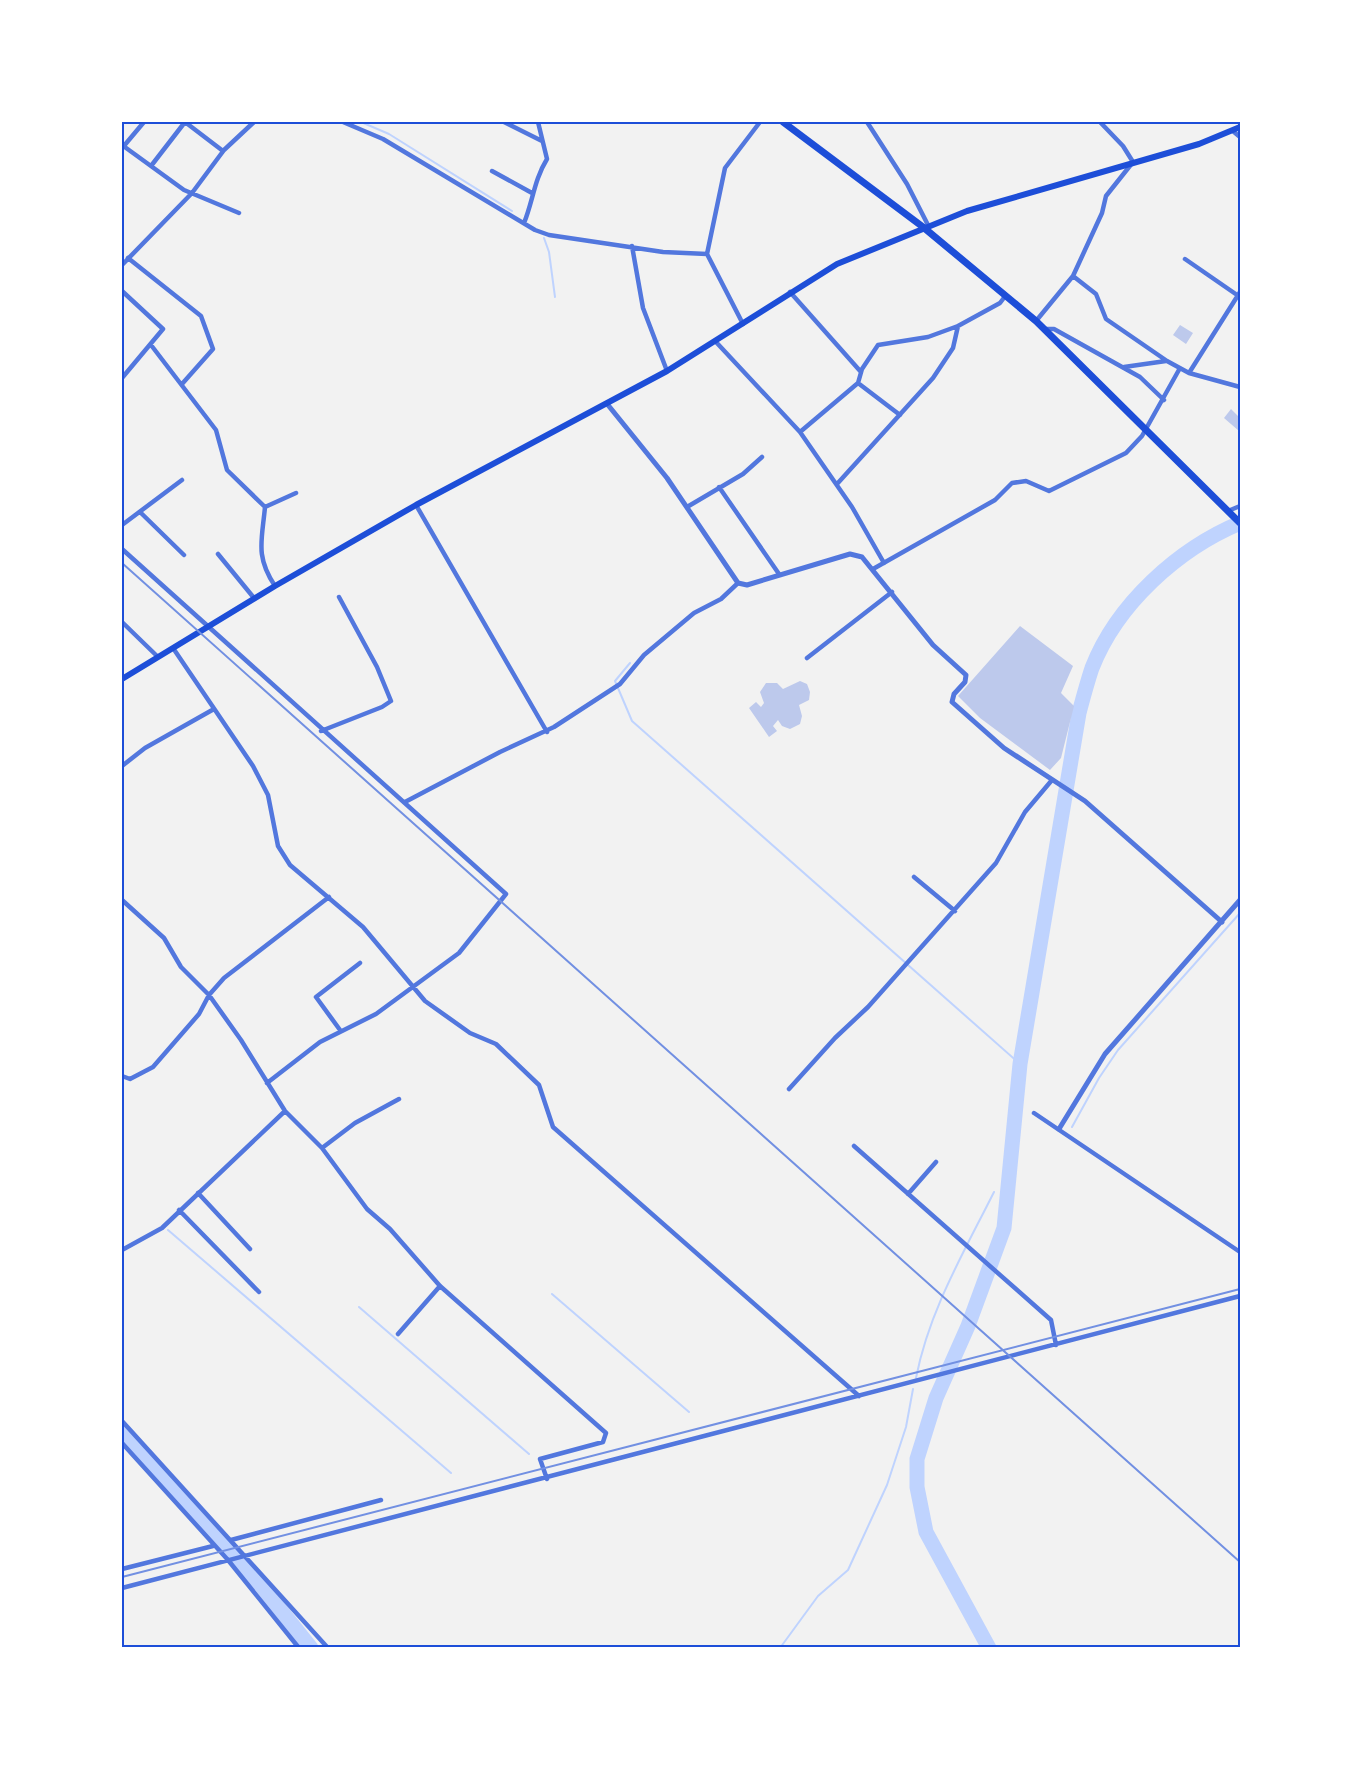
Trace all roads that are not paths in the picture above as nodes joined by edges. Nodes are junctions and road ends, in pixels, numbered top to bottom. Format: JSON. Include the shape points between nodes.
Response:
{"nodes":[{"id":1,"x":144,"y":122,"type":"edge"},
{"id":2,"x":185,"y":122,"type":"edge"},
{"id":3,"x":254,"y":122,"type":"edge"},
{"id":4,"x":343,"y":122,"type":"edge"},
{"id":5,"x":504,"y":122,"type":"edge"},
{"id":6,"x":538,"y":122,"type":"edge"},
{"id":7,"x":760,"y":122,"type":"edge"},
{"id":8,"x":783,"y":122,"type":"edge"},
{"id":9,"x":867,"y":122,"type":"edge"},
{"id":10,"x":1100,"y":122,"type":"edge"},
{"id":11,"x":1240,"y":128,"type":"edge"},
{"id":12,"x":1233,"y":132,"type":"junction"},
{"id":13,"x":1240,"y":137,"type":"edge"},
{"id":14,"x":542,"y":141,"type":"junction"},
{"id":15,"x":123,"y":147,"type":"edge"},
{"id":16,"x":223,"y":151,"type":"junction"},
{"id":17,"x":122,"y":155,"type":"edge"},
{"id":18,"x":1133,"y":162,"type":"junction"},
{"id":19,"x":151,"y":166,"type":"junction"},
{"id":20,"x":492,"y":171,"type":"dead end"},
{"id":21,"x":192,"y":193,"type":"junction"},
{"id":22,"x":532,"y":194,"type":"junction"},
{"id":23,"x":239,"y":213,"type":"dead end"},
{"id":24,"x":524,"y":223,"type":"junction"},
{"id":25,"x":926,"y":226,"type":"junction"},
{"id":26,"x":632,"y":246,"type":"junction"},
{"id":27,"x":707,"y":254,"type":"junction"},
{"id":28,"x":128,"y":258,"type":"junction"},
{"id":29,"x":1185,"y":259,"type":"dead end"},
{"id":30,"x":122,"y":265,"type":"edge"},
{"id":31,"x":1073,"y":276,"type":"junction"},
{"id":32,"x":122,"y":291,"type":"edge"},
{"id":33,"x":790,"y":292,"type":"junction"},
{"id":34,"x":1006,"y":295,"type":"junction"},
{"id":35,"x":1240,"y":295,"type":"edge"},
{"id":36,"x":1036,"y":321,"type":"junction"},
{"id":37,"x":744,"y":324,"type":"junction"},
{"id":38,"x":958,"y":326,"type":"junction"},
{"id":39,"x":1044,"y":329,"type":"junction"},
{"id":40,"x":716,"y":342,"type":"junction"},
{"id":41,"x":151,"y":345,"type":"junction"},
{"id":42,"x":1167,"y":361,"type":"junction"},
{"id":43,"x":1124,"y":367,"type":"junction"},
{"id":44,"x":1180,"y":368,"type":"junction"},
{"id":45,"x":667,"y":371,"type":"junction"},
{"id":46,"x":861,"y":372,"type":"junction"},
{"id":47,"x":1190,"y":373,"type":"junction"},
{"id":48,"x":122,"y":378,"type":"edge"},
{"id":49,"x":858,"y":383,"type":"junction"},
{"id":50,"x":182,"y":384,"type":"junction"},
{"id":51,"x":1240,"y":387,"type":"edge"},
{"id":52,"x":1164,"y":400,"type":"junction"},
{"id":53,"x":608,"y":405,"type":"junction"},
{"id":54,"x":900,"y":415,"type":"junction"},
{"id":55,"x":1145,"y":429,"type":"junction"},
{"id":56,"x":800,"y":432,"type":"junction"},
{"id":57,"x":762,"y":457,"type":"dead end"},
{"id":58,"x":182,"y":480,"type":"dead end"},
{"id":59,"x":837,"y":484,"type":"junction"},
{"id":60,"x":718,"y":487,"type":"junction"},
{"id":61,"x":296,"y":493,"type":"dead end"},
{"id":62,"x":416,"y":505,"type":"junction"},
{"id":63,"x":1240,"y":506,"type":"edge"},
{"id":64,"x":265,"y":507,"type":"junction"},
{"id":65,"x":687,"y":507,"type":"junction"},
{"id":66,"x":140,"y":512,"type":"junction"},
{"id":67,"x":1231,"y":513,"type":"junction"},
{"id":68,"x":1240,"y":524,"type":"edge"},
{"id":69,"x":122,"y":525,"type":"edge"},
{"id":70,"x":122,"y":549,"type":"edge"},
{"id":71,"x":184,"y":555,"type":"dead end"},
{"id":72,"x":218,"y":555,"type":"dead end"},
{"id":73,"x":884,"y":563,"type":"junction"},
{"id":74,"x":873,"y":569,"type":"junction"},
{"id":75,"x":779,"y":574,"type":"junction"},
{"id":76,"x":738,"y":583,"type":"junction"},
{"id":77,"x":275,"y":586,"type":"junction"},
{"id":78,"x":892,"y":592,"type":"junction"},
{"id":79,"x":339,"y":597,"type":"dead end"},
{"id":80,"x":254,"y":598,"type":"junction"},
{"id":81,"x":122,"y":622,"type":"edge"},
{"id":82,"x":207,"y":627,"type":"junction"},
{"id":83,"x":173,"y":648,"type":"junction"},
{"id":84,"x":158,"y":657,"type":"junction"},
{"id":85,"x":807,"y":658,"type":"dead end"},
{"id":86,"x":122,"y":679,"type":"edge"},
{"id":87,"x":213,"y":710,"type":"junction"},
{"id":88,"x":321,"y":731,"type":"junction"},
{"id":89,"x":547,"y":732,"type":"junction"},
{"id":90,"x":122,"y":766,"type":"edge"},
{"id":91,"x":1052,"y":780,"type":"junction"},
{"id":92,"x":405,"y":802,"type":"junction"},
{"id":93,"x":914,"y":877,"type":"dead end"},
{"id":94,"x":329,"y":897,"type":"junction"},
{"id":95,"x":122,"y":900,"type":"edge"},
{"id":96,"x":1240,"y":900,"type":"edge"},
{"id":97,"x":955,"y":911,"type":"junction"},
{"id":98,"x":1222,"y":922,"type":"junction"},
{"id":99,"x":360,"y":963,"type":"dead end"},
{"id":100,"x":413,"y":986,"type":"junction"},
{"id":101,"x":209,"y":995,"type":"junction"},
{"id":102,"x":340,"y":1030,"type":"junction"},
{"id":103,"x":122,"y":1077,"type":"edge"},
{"id":104,"x":267,"y":1083,"type":"junction"},
{"id":105,"x":789,"y":1089,"type":"dead end"},
{"id":106,"x":399,"y":1100,"type":"dead end"},
{"id":107,"x":285,"y":1111,"type":"junction"},
{"id":108,"x":1034,"y":1113,"type":"dead end"},
{"id":109,"x":1059,"y":1129,"type":"junction"},
{"id":110,"x":854,"y":1146,"type":"dead end"},
{"id":111,"x":322,"y":1148,"type":"junction"},
{"id":112,"x":936,"y":1162,"type":"dead end"},
{"id":113,"x":198,"y":1193,"type":"junction"},
{"id":114,"x":908,"y":1194,"type":"junction"},
{"id":115,"x":179,"y":1210,"type":"junction"},
{"id":116,"x":250,"y":1249,"type":"dead end"},
{"id":117,"x":122,"y":1250,"type":"edge"},
{"id":118,"x":1240,"y":1252,"type":"edge"},
{"id":119,"x":440,"y":1286,"type":"junction"},
{"id":120,"x":259,"y":1292,"type":"dead end"},
{"id":121,"x":1240,"y":1296,"type":"edge"},
{"id":122,"x":398,"y":1334,"type":"dead end"},
{"id":123,"x":1056,"y":1345,"type":"junction"},
{"id":124,"x":859,"y":1396,"type":"junction"},
{"id":125,"x":122,"y":1421,"type":"edge"},
{"id":126,"x":122,"y":1443,"type":"edge"},
{"id":127,"x":547,"y":1479,"type":"junction"},
{"id":128,"x":381,"y":1500,"type":"dead end"},
{"id":129,"x":231,"y":1540,"type":"junction"},
{"id":130,"x":213,"y":1546,"type":"junction"},
{"id":131,"x":244,"y":1556,"type":"junction"},
{"id":132,"x":228,"y":1560,"type":"junction"},
{"id":133,"x":122,"y":1569,"type":"edge"},
{"id":134,"x":122,"y":1588,"type":"edge"},
{"id":135,"x":299,"y":1647,"type":"edge"},
{"id":136,"x":328,"y":1647,"type":"edge"}],
"edges":[{"from":1,"to":15,"type":"street"},
{"from":2,"to":16,"type":"street"},
{"from":2,"to":19,"type":"street"},
{"from":3,"to":16,"type":"street"},
{"from":4,"to":24,"type":"street","via":[[384,140]]},
{"from":5,"to":14,"type":"street"},
{"from":6,"to":14,"type":"street"},
{"from":7,"to":27,"type":"street","via":[[725,168]]},
{"from":8,"to":25,"type":"main road"},
{"from":9,"to":25,"type":"street","via":[[906,184]]},
{"from":10,"to":18,"type":"street"},
{"from":11,"to":12,"type":"main road"},
{"from":12,"to":13,"type":"street"},
{"from":12,"to":18,"type":"main road"},
{"from":14,"to":22,"type":"street","via":[[547,159]]},
{"from":15,"to":17,"type":"street"},
{"from":15,"to":19,"type":"street"},
{"from":16,"to":21,"type":"street"},
{"from":18,"to":25,"type":"main road"},
{"from":18,"to":31,"type":"street","via":[[1106,196]]},
{"from":19,"to":21,"type":"street"},
{"from":20,"to":22,"type":"street"},
{"from":21,"to":23,"type":"street"},
{"from":21,"to":28,"type":"street"},
{"from":22,"to":24,"type":"street"},
{"from":24,"to":26,"type":"street","via":[[549,235]]},
{"from":25,"to":33,"type":"main road","via":[[837,264]]},
{"from":25,"to":34,"type":"main road"},
{"from":26,"to":27,"type":"street"},
{"from":26,"to":45,"type":"street","via":[[643,308]]},
{"from":27,"to":37,"type":"street"},
{"from":28,"to":30,"type":"street"},
{"from":28,"to":50,"type":"street","via":[[201,316],[213,349]]},
{"from":29,"to":35,"type":"street"},
{"from":31,"to":36,"type":"street"},
{"from":31,"to":42,"type":"street","via":[[1096,294],[1106,319]]},
{"from":32,"to":41,"type":"street","via":[[163,329]]},
{"from":33,"to":37,"type":"main road"},
{"from":33,"to":46,"type":"street"},
{"from":34,"to":36,"type":"main road"},
{"from":34,"to":38,"type":"street","via":[[1000,303]]},
{"from":35,"to":47,"type":"street"},
{"from":36,"to":39,"type":"main road"},
{"from":37,"to":40,"type":"main road"},
{"from":38,"to":46,"type":"street","via":[[928,337],[878,345]]},
{"from":38,"to":54,"type":"street","via":[[953,348]]},
{"from":39,"to":43,"type":"street","via":[[1054,329]]},
{"from":39,"to":55,"type":"main road"},
{"from":40,"to":45,"type":"main road"},
{"from":40,"to":56,"type":"street"},
{"from":41,"to":48,"type":"street"},
{"from":41,"to":50,"type":"street"},
{"from":42,"to":43,"type":"street"},
{"from":42,"to":44,"type":"street"},
{"from":43,"to":52,"type":"street"},
{"from":44,"to":47,"type":"street"},
{"from":44,"to":52,"type":"street"},
{"from":45,"to":53,"type":"main road"},
{"from":46,"to":49,"type":"street"},
{"from":47,"to":51,"type":"street"},
{"from":49,"to":54,"type":"street"},
{"from":49,"to":56,"type":"street"},
{"from":50,"to":64,"type":"street","via":[[216,430],[227,470]]},
{"from":52,"to":55,"type":"street"},
{"from":53,"to":62,"type":"main road"},
{"from":53,"to":65,"type":"street"},
{"from":54,"to":59,"type":"street"},
{"from":55,"to":67,"type":"main road"},
{"from":55,"to":73,"type":"street","via":[[1134,445],[1114,461],[1049,491],[1026,481],[1012,483],[995,500]]},
{"from":56,"to":59,"type":"street"},
{"from":57,"to":60,"type":"street","via":[[743,474]]},
{"from":58,"to":66,"type":"street"},
{"from":59,"to":73,"type":"street"},
{"from":60,"to":65,"type":"street"},
{"from":60,"to":75,"type":"street"},
{"from":61,"to":64,"type":"street"},
{"from":62,"to":77,"type":"main road"},
{"from":62,"to":89,"type":"street"},
{"from":63,"to":67,"type":"street"},
{"from":64,"to":77,"type":"street","via":[[260,554],[263,568]]},
{"from":65,"to":76,"type":"street"},
{"from":66,"to":69,"type":"street"},
{"from":66,"to":71,"type":"street"},
{"from":67,"to":68,"type":"main road"},
{"from":70,"to":82,"type":"street"},
{"from":72,"to":80,"type":"street"},
{"from":73,"to":74,"type":"street"},
{"from":74,"to":75,"type":"street","via":[[862,557],[850,554]]},
{"from":74,"to":78,"type":"street"},
{"from":75,"to":76,"type":"street","via":[[747,585]]},
{"from":76,"to":89,"type":"street","via":[[644,655],[620,684]]},
{"from":77,"to":80,"type":"main road"},
{"from":78,"to":85,"type":"street"},
{"from":78,"to":91,"type":"street","via":[[933,645],[966,675],[952,702],[1004,748]]},
{"from":79,"to":88,"type":"street","via":[[391,701]]},
{"from":80,"to":82,"type":"main road"},
{"from":81,"to":84,"type":"street"},
{"from":82,"to":83,"type":"main road"},
{"from":82,"to":88,"type":"street"},
{"from":83,"to":84,"type":"main road"},
{"from":83,"to":87,"type":"street"},
{"from":84,"to":86,"type":"main road"},
{"from":87,"to":90,"type":"street","via":[[144,748]]},
{"from":87,"to":94,"type":"street","via":[[253,766],[268,795],[278,846],[290,865]]},
{"from":88,"to":92,"type":"street"},
{"from":89,"to":92,"type":"street"},
{"from":91,"to":97,"type":"street","via":[[1025,812],[996,863]]},
{"from":91,"to":98,"type":"street","via":[[1084,801]]},
{"from":92,"to":100,"type":"street","via":[[506,894],[459,953]]},
{"from":93,"to":97,"type":"street"},
{"from":94,"to":100,"type":"street","via":[[363,927]]},
{"from":94,"to":101,"type":"street","via":[[224,978]]},
{"from":95,"to":101,"type":"street","via":[[164,938],[181,967]]},
{"from":96,"to":98,"type":"street"},
{"from":97,"to":105,"type":"street"},
{"from":98,"to":109,"type":"street","via":[[1105,1054]]},
{"from":99,"to":102,"type":"street","via":[[316,997]]},
{"from":100,"to":102,"type":"street","via":[[376,1014]]},
{"from":100,"to":124,"type":"street","via":[[439,1012],[470,1033],[496,1044],[518,1063],[539,1084],[553,1127]]},
{"from":101,"to":103,"type":"street","via":[[199,1014],[153,1066],[130,1079]]},
{"from":101,"to":104,"type":"street"},
{"from":102,"to":104,"type":"street"},
{"from":104,"to":107,"type":"street"},
{"from":106,"to":111,"type":"street","via":[[355,1123]]},
{"from":107,"to":111,"type":"street"},
{"from":107,"to":113,"type":"street"},
{"from":108,"to":109,"type":"street"},
{"from":109,"to":118,"type":"street"},
{"from":110,"to":114,"type":"street"},
{"from":111,"to":119,"type":"street","via":[[367,1209]]},
{"from":112,"to":114,"type":"street"},
{"from":113,"to":115,"type":"street"},
{"from":113,"to":116,"type":"street"},
{"from":114,"to":123,"type":"street","via":[[1051,1320]]},
{"from":115,"to":117,"type":"street","via":[[162,1228]]},
{"from":115,"to":120,"type":"street"},
{"from":119,"to":122,"type":"street"},
{"from":119,"to":127,"type":"street","via":[[606,1433],[603,1442],[540,1459]]},
{"from":121,"to":123,"type":"street"},
{"from":123,"to":124,"type":"street"},
{"from":124,"to":127,"type":"street"},
{"from":125,"to":129,"type":"street"},
{"from":126,"to":130,"type":"street"},
{"from":127,"to":131,"type":"street"},
{"from":128,"to":129,"type":"street"},
{"from":129,"to":131,"type":"street"},
{"from":130,"to":132,"type":"street"},
{"from":130,"to":133,"type":"street"},
{"from":131,"to":132,"type":"street"},
{"from":131,"to":136,"type":"street"},
{"from":132,"to":134,"type":"street"},
{"from":132,"to":135,"type":"street"}]}
